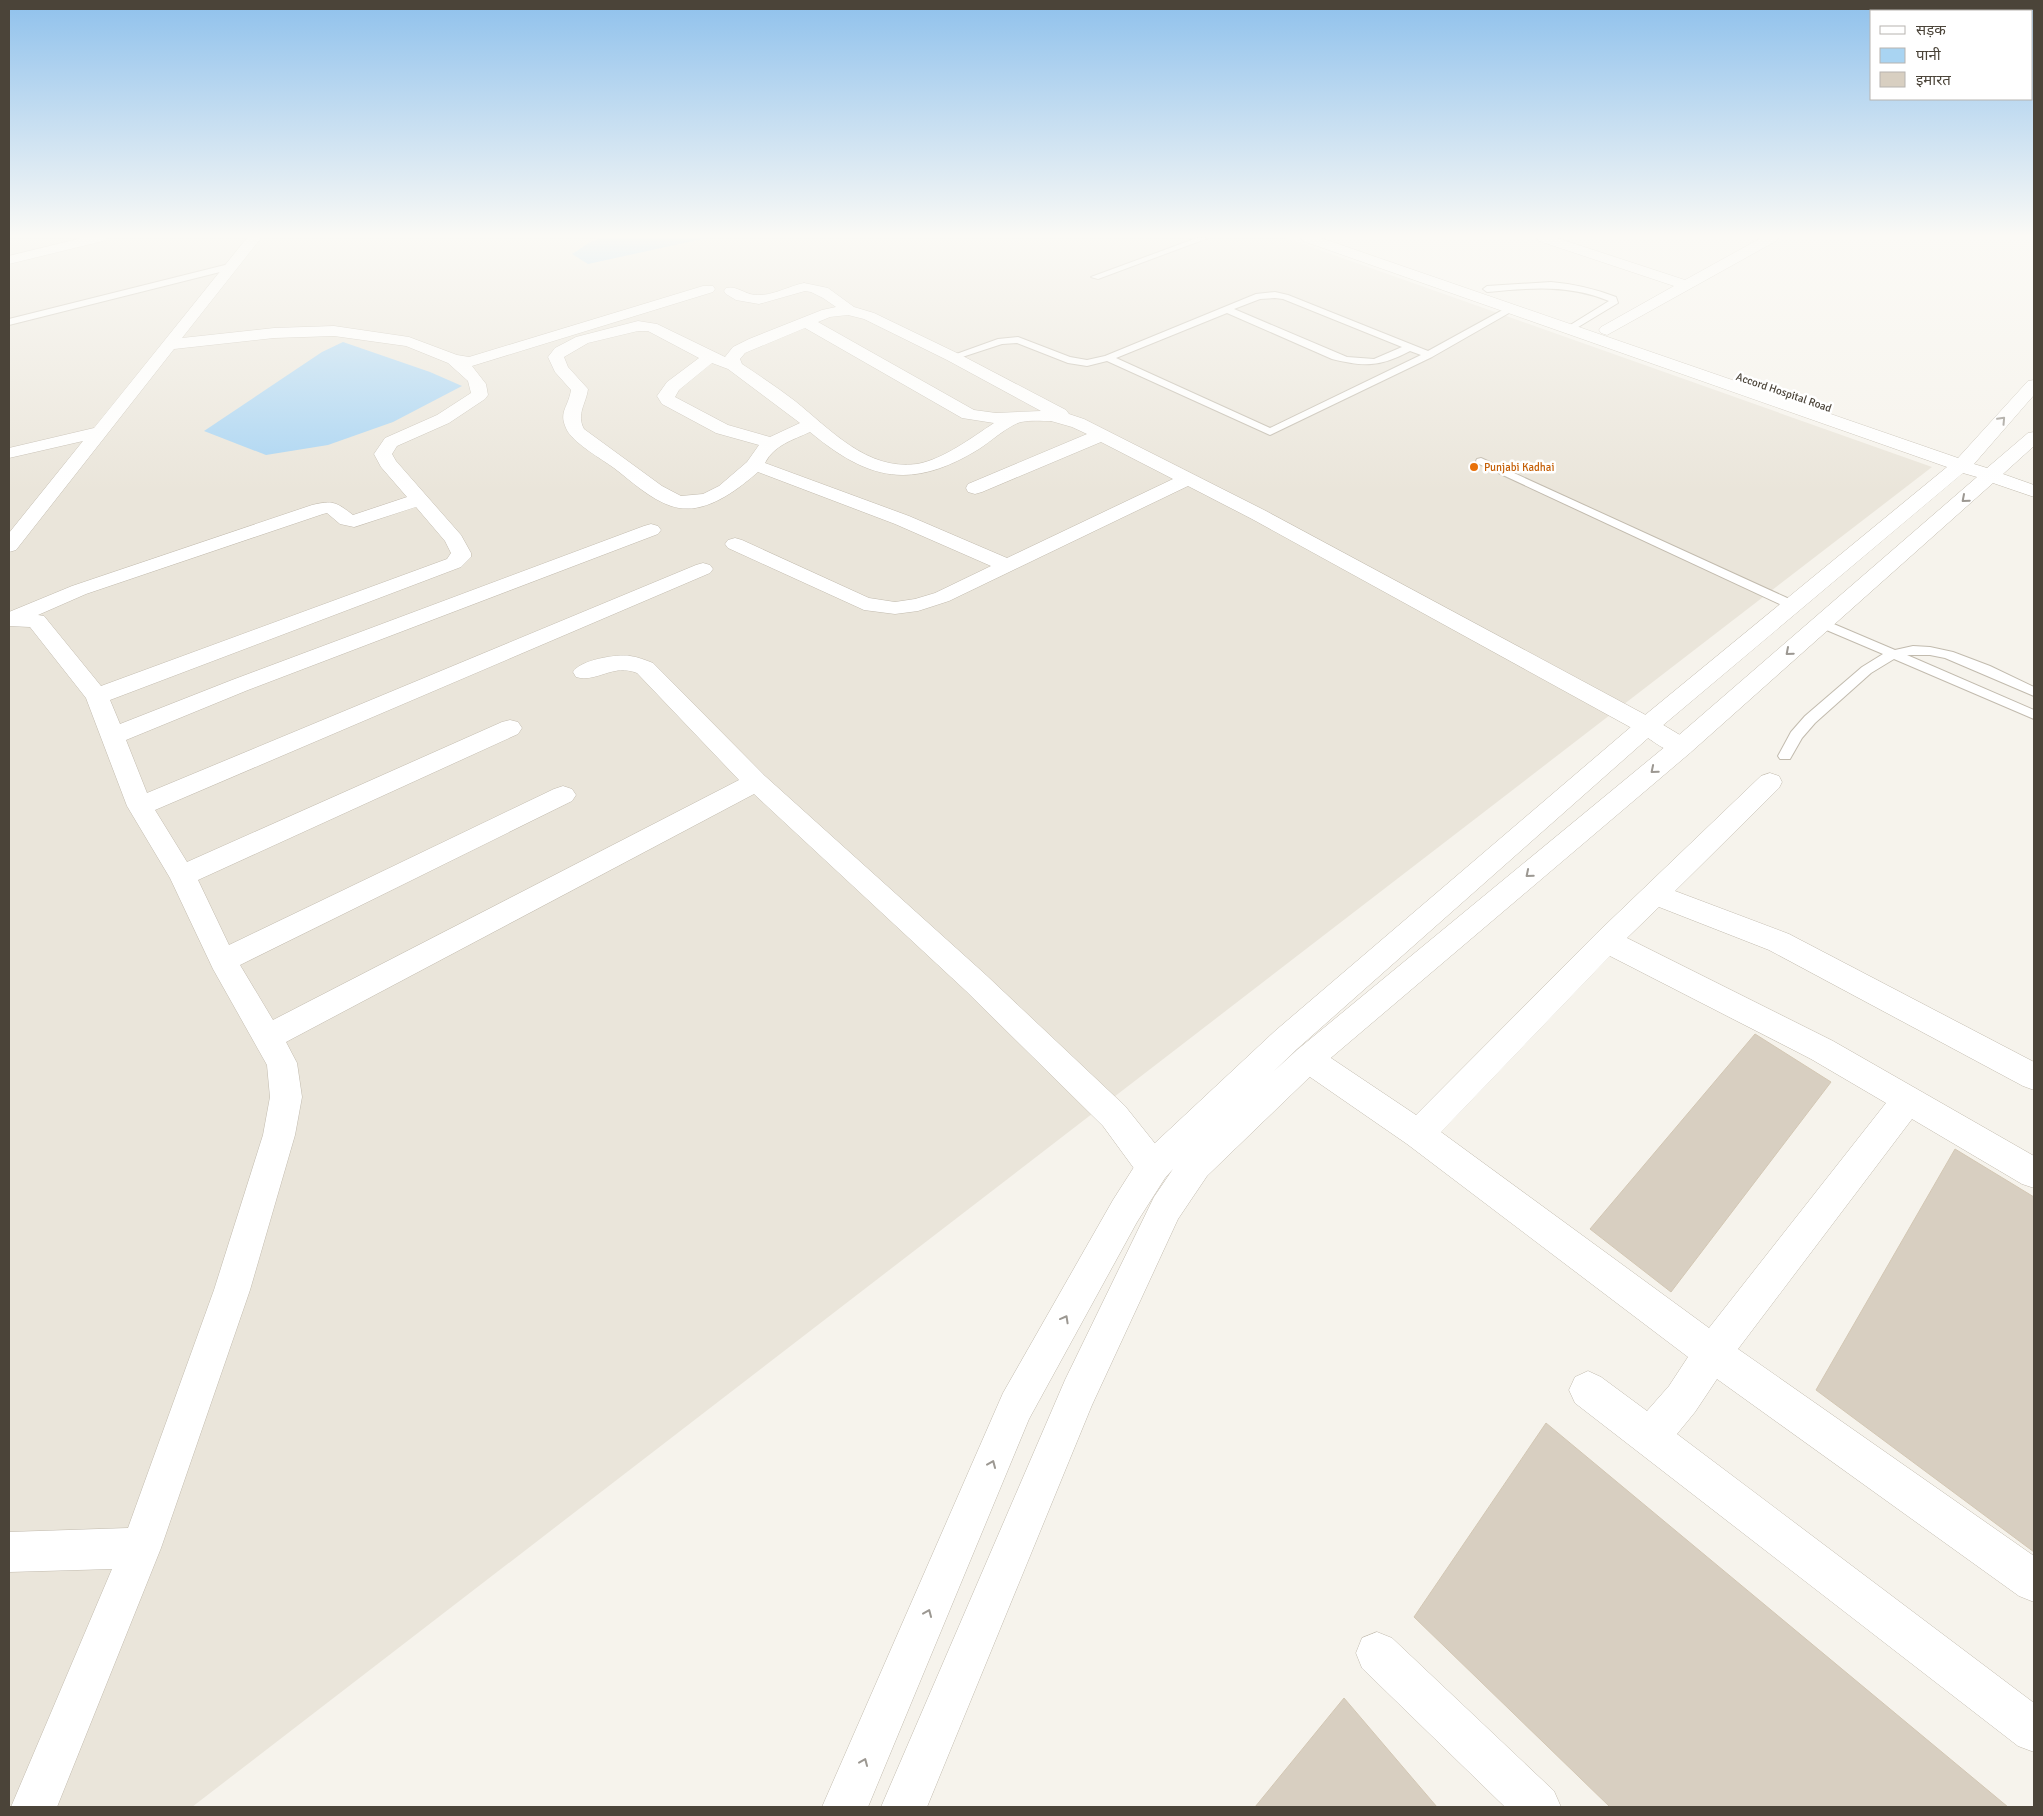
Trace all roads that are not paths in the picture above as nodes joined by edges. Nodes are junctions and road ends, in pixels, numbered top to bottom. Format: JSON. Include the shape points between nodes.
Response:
{"nodes":[{"id":1,"x":185,"y":323,"type":"edge"},
{"id":2,"x":599,"y":323,"type":"edge"},
{"id":3,"x":804,"y":323,"type":"edge"},
{"id":4,"x":807,"y":323,"type":"edge"},
{"id":5,"x":882,"y":323,"type":"edge"},
{"id":6,"x":1193,"y":323,"type":"edge"},
{"id":7,"x":1257,"y":323,"type":"edge"},
{"id":8,"x":1349,"y":323,"type":"edge"},
{"id":9,"x":1486,"y":323,"type":"edge"},
{"id":10,"x":1564,"y":323,"type":"edge"},
{"id":11,"x":1569,"y":323,"type":"edge"},
{"id":12,"x":1582,"y":323,"type":"edge"},
{"id":13,"x":1620,"y":323,"type":"edge"},
{"id":14,"x":1577,"y":326,"type":"junction"},
{"id":15,"x":1607,"y":330,"type":"junction"},
{"id":16,"x":167,"y":345,"type":"junction"},
{"id":17,"x":1409,"y":347,"type":"junction"},
{"id":18,"x":1429,"y":355,"type":"junction"},
{"id":19,"x":710,"y":357,"type":"junction"},
{"id":20,"x":953,"y":358,"type":"junction"},
{"id":21,"x":1108,"y":358,"type":"junction"},
{"id":22,"x":454,"y":360,"type":"junction"},
{"id":23,"x":734,"y":366,"type":"junction"},
{"id":24,"x":2034,"y":385,"type":"edge"},
{"id":25,"x":1065,"y":417,"type":"junction"},
{"id":26,"x":1013,"y":419,"type":"junction"},
{"id":27,"x":812,"y":424,"type":"junction"},
{"id":28,"x":98,"y":432,"type":"junction"},
{"id":29,"x":1102,"y":435,"type":"junction"},
{"id":30,"x":2034,"y":438,"type":"edge"},
{"id":31,"x":772,"y":443,"type":"junction"},
{"id":32,"x":9,"y":453,"type":"edge"},
{"id":33,"x":1481,"y":460,"type":"dead end"},
{"id":34,"x":755,"y":466,"type":"junction"},
{"id":35,"x":1981,"y":466,"type":"junction"},
{"id":36,"x":2034,"y":478,"type":"edge"},
{"id":37,"x":1188,"y":479,"type":"junction"},
{"id":38,"x":975,"y":488,"type":"dead end"},
{"id":39,"x":2034,"y":491,"type":"edge"},
{"id":40,"x":420,"y":498,"type":"junction"},
{"id":41,"x":651,"y":530,"type":"dead end"},
{"id":42,"x":735,"y":544,"type":"dead end"},
{"id":43,"x":9,"y":546,"type":"edge"},
{"id":44,"x":1007,"y":565,"type":"junction"},
{"id":45,"x":703,"y":569,"type":"dead end"},
{"id":46,"x":1792,"y":605,"type":"junction"},
{"id":47,"x":9,"y":620,"type":"edge"},
{"id":48,"x":1822,"y":623,"type":"junction"},
{"id":49,"x":1894,"y":653,"type":"junction"},
{"id":50,"x":584,"y":672,"type":"dead end"},
{"id":51,"x":2034,"y":692,"type":"edge"},
{"id":52,"x":97,"y":696,"type":"junction"},
{"id":53,"x":2034,"y":716,"type":"edge"},
{"id":54,"x":1647,"y":726,"type":"junction"},
{"id":55,"x":510,"y":728,"type":"dead end"},
{"id":56,"x":112,"y":736,"type":"junction"},
{"id":57,"x":1681,"y":747,"type":"junction"},
{"id":58,"x":1785,"y":756,"type":"dead end"},
{"id":59,"x":756,"y":782,"type":"junction"},
{"id":60,"x":1770,"y":782,"type":"dead end"},
{"id":61,"x":562,"y":795,"type":"dead end"},
{"id":62,"x":140,"y":806,"type":"junction"},
{"id":63,"x":182,"y":876,"type":"junction"},
{"id":64,"x":1655,"y":894,"type":"junction"},
{"id":65,"x":1606,"y":941,"type":"junction"},
{"id":66,"x":223,"y":961,"type":"junction"},
{"id":67,"x":268,"y":1037,"type":"junction"},
{"id":68,"x":1308,"y":1059,"type":"junction"},
{"id":69,"x":2034,"y":1077,"type":"edge"},
{"id":70,"x":1908,"y":1100,"type":"junction"},
{"id":71,"x":1418,"y":1134,"type":"junction"},
{"id":72,"x":1153,"y":1167,"type":"junction"},
{"id":73,"x":2034,"y":1173,"type":"edge"},
{"id":74,"x":1712,"y":1353,"type":"junction"},
{"id":75,"x":1588,"y":1390,"type":"dead end"},
{"id":76,"x":1650,"y":1436,"type":"junction"},
{"id":77,"x":141,"y":1548,"type":"junction"},
{"id":78,"x":9,"y":1552,"type":"edge"},
{"id":79,"x":2034,"y":1581,"type":"edge"},
{"id":80,"x":1377,"y":1653,"type":"dead end"},
{"id":81,"x":2034,"y":1730,"type":"edge"},
{"id":82,"x":34,"y":1807,"type":"edge"},
{"id":83,"x":845,"y":1807,"type":"edge"},
{"id":84,"x":904,"y":1807,"type":"edge"},
{"id":85,"x":1538,"y":1807,"type":"edge"}],
"edges":[{"from":1,"to":16,"type":"street"},
{"from":2,"to":22,"type":"street","via":[[478,360]]},
{"from":3,"to":23,"type":"street","via":[[739,350],[732,358]]},
{"from":4,"to":26,"type":"street","via":[[968,414],[981,418]]},
{"from":5,"to":20,"type":"street"},
{"from":6,"to":21,"type":"lane"},
{"from":7,"to":17,"type":"lane","via":[[1326,354],[1360,363],[1380,362]]},
{"from":8,"to":17,"type":"lane"},
{"from":9,"to":18,"type":"lane"},
{"from":10,"to":14,"type":"street"},
{"from":11,"to":14,"type":"street","name":"Accord Hospital Road"},
{"from":12,"to":14,"type":"lane"},
{"from":13,"to":15,"type":"street"},
{"from":14,"to":15,"type":"street","name":"Accord Hospital Road"},
{"from":14,"to":35,"type":"street"},
{"from":15,"to":35,"type":"street","name":"Accord Hospital Road"},
{"from":16,"to":22,"type":"street","via":[[274,333],[334,331],[409,342]]},
{"from":16,"to":28,"type":"street"},
{"from":17,"to":18,"type":"lane"},
{"from":18,"to":21,"type":"lane","via":[[1270,432]]},
{"from":19,"to":23,"type":"street"},
{"from":19,"to":31,"type":"street","via":[[673,386],[666,396],[668,400],[722,429]]},
{"from":19,"to":34,"type":"street","via":[[651,327],[638,326],[582,340],[556,357],[561,369],[580,389],[580,399],[570,413],[570,422],[593,445],[677,502],[692,502],[726,490]]},
{"from":20,"to":21,"type":"lane","via":[[1001,342],[1018,340],[1068,360],[1087,363]]},
{"from":20,"to":25,"type":"street"},
{"from":22,"to":40,"type":"street","via":[[478,383],[479,395],[443,419],[390,442],[384,454],[388,463]]},
{"from":23,"to":27,"type":"street"},
{"from":35,"to":24,"type":"street","one_way":true},
{"from":25,"to":26,"type":"street"},
{"from":25,"to":29,"type":"street"},
{"from":26,"to":27,"type":"street","via":[[946,458],[920,469],[899,471],[850,454]]},
{"from":27,"to":31,"type":"street"},
{"from":28,"to":32,"type":"street"},
{"from":28,"to":43,"type":"street"},
{"from":29,"to":37,"type":"street"},
{"from":29,"to":38,"type":"street"},
{"from":30,"to":35,"type":"street"},
{"from":31,"to":34,"type":"street","via":[[762,451]]},
{"from":33,"to":46,"type":"lane"},
{"from":34,"to":44,"type":"street","via":[[902,520]]},
{"from":35,"to":36,"type":"street","name":"Accord Hospital Road"},
{"from":35,"to":39,"type":"street"},
{"from":35,"to":46,"type":"street"},
{"from":35,"to":48,"type":"street","one_way":true},
{"from":37,"to":44,"type":"street"},
{"from":37,"to":54,"type":"street"},
{"from":40,"to":47,"type":"street","via":[[354,521],[347,520],[331,507],[299,515],[79,590]]},
{"from":40,"to":52,"type":"street","via":[[462,553],[454,563]]},
{"from":41,"to":56,"type":"street"},
{"from":42,"to":44,"type":"street","via":[[864,604],[895,608],[942,597]]},
{"from":45,"to":62,"type":"street"},
{"from":46,"to":54,"type":"street"},
{"from":47,"to":52,"type":"street","via":[[36,621]]},
{"from":48,"to":49,"type":"lane"},
{"from":48,"to":57,"type":"street","one_way":true},
{"from":49,"to":51,"type":"lane","via":[[1915,650],[1946,655]]},
{"from":49,"to":53,"type":"lane"},
{"from":49,"to":58,"type":"lane","via":[[1865,671],[1801,729]]},
{"from":50,"to":59,"type":"street","via":[[621,661],[645,668]]},
{"from":52,"to":56,"type":"street"},
{"from":54,"to":57,"type":"street"},
{"from":54,"to":72,"type":"street","via":[[1286,1040]]},
{"from":55,"to":63,"type":"street"},
{"from":56,"to":62,"type":"street"},
{"from":57,"to":68,"type":"street","one_way":true},
{"from":59,"to":67,"type":"street"},
{"from":59,"to":72,"type":"street","via":[[976,983],[1114,1116]]},
{"from":60,"to":64,"type":"street"},
{"from":61,"to":66,"type":"street"},
{"from":62,"to":63,"type":"street"},
{"from":63,"to":66,"type":"street"},
{"from":64,"to":65,"type":"street"},
{"from":64,"to":69,"type":"street","via":[[1779,942]]},
{"from":65,"to":70,"type":"street","via":[[1822,1050]]},
{"from":65,"to":71,"type":"street"},
{"from":66,"to":67,"type":"street"},
{"from":67,"to":77,"type":"street","via":[[282,1063],[286,1097],[279,1136],[232,1290]]},
{"from":68,"to":71,"type":"street"},
{"from":68,"to":84,"type":"street","via":[[1195,1165],[1166,1208],[1078,1393]]},
{"from":70,"to":73,"type":"street"},
{"from":70,"to":74,"type":"street"},
{"from":71,"to":74,"type":"street"},
{"from":83,"to":72,"type":"street","one_way":true,"via":[[1016,1406],[1124,1211]]},
{"from":74,"to":76,"type":"street","via":[[1682,1399]]},
{"from":74,"to":79,"type":"street"},
{"from":75,"to":76,"type":"street"},
{"from":76,"to":81,"type":"street"},
{"from":77,"to":78,"type":"street"},
{"from":77,"to":82,"type":"street"},
{"from":80,"to":85,"type":"street"}]}
